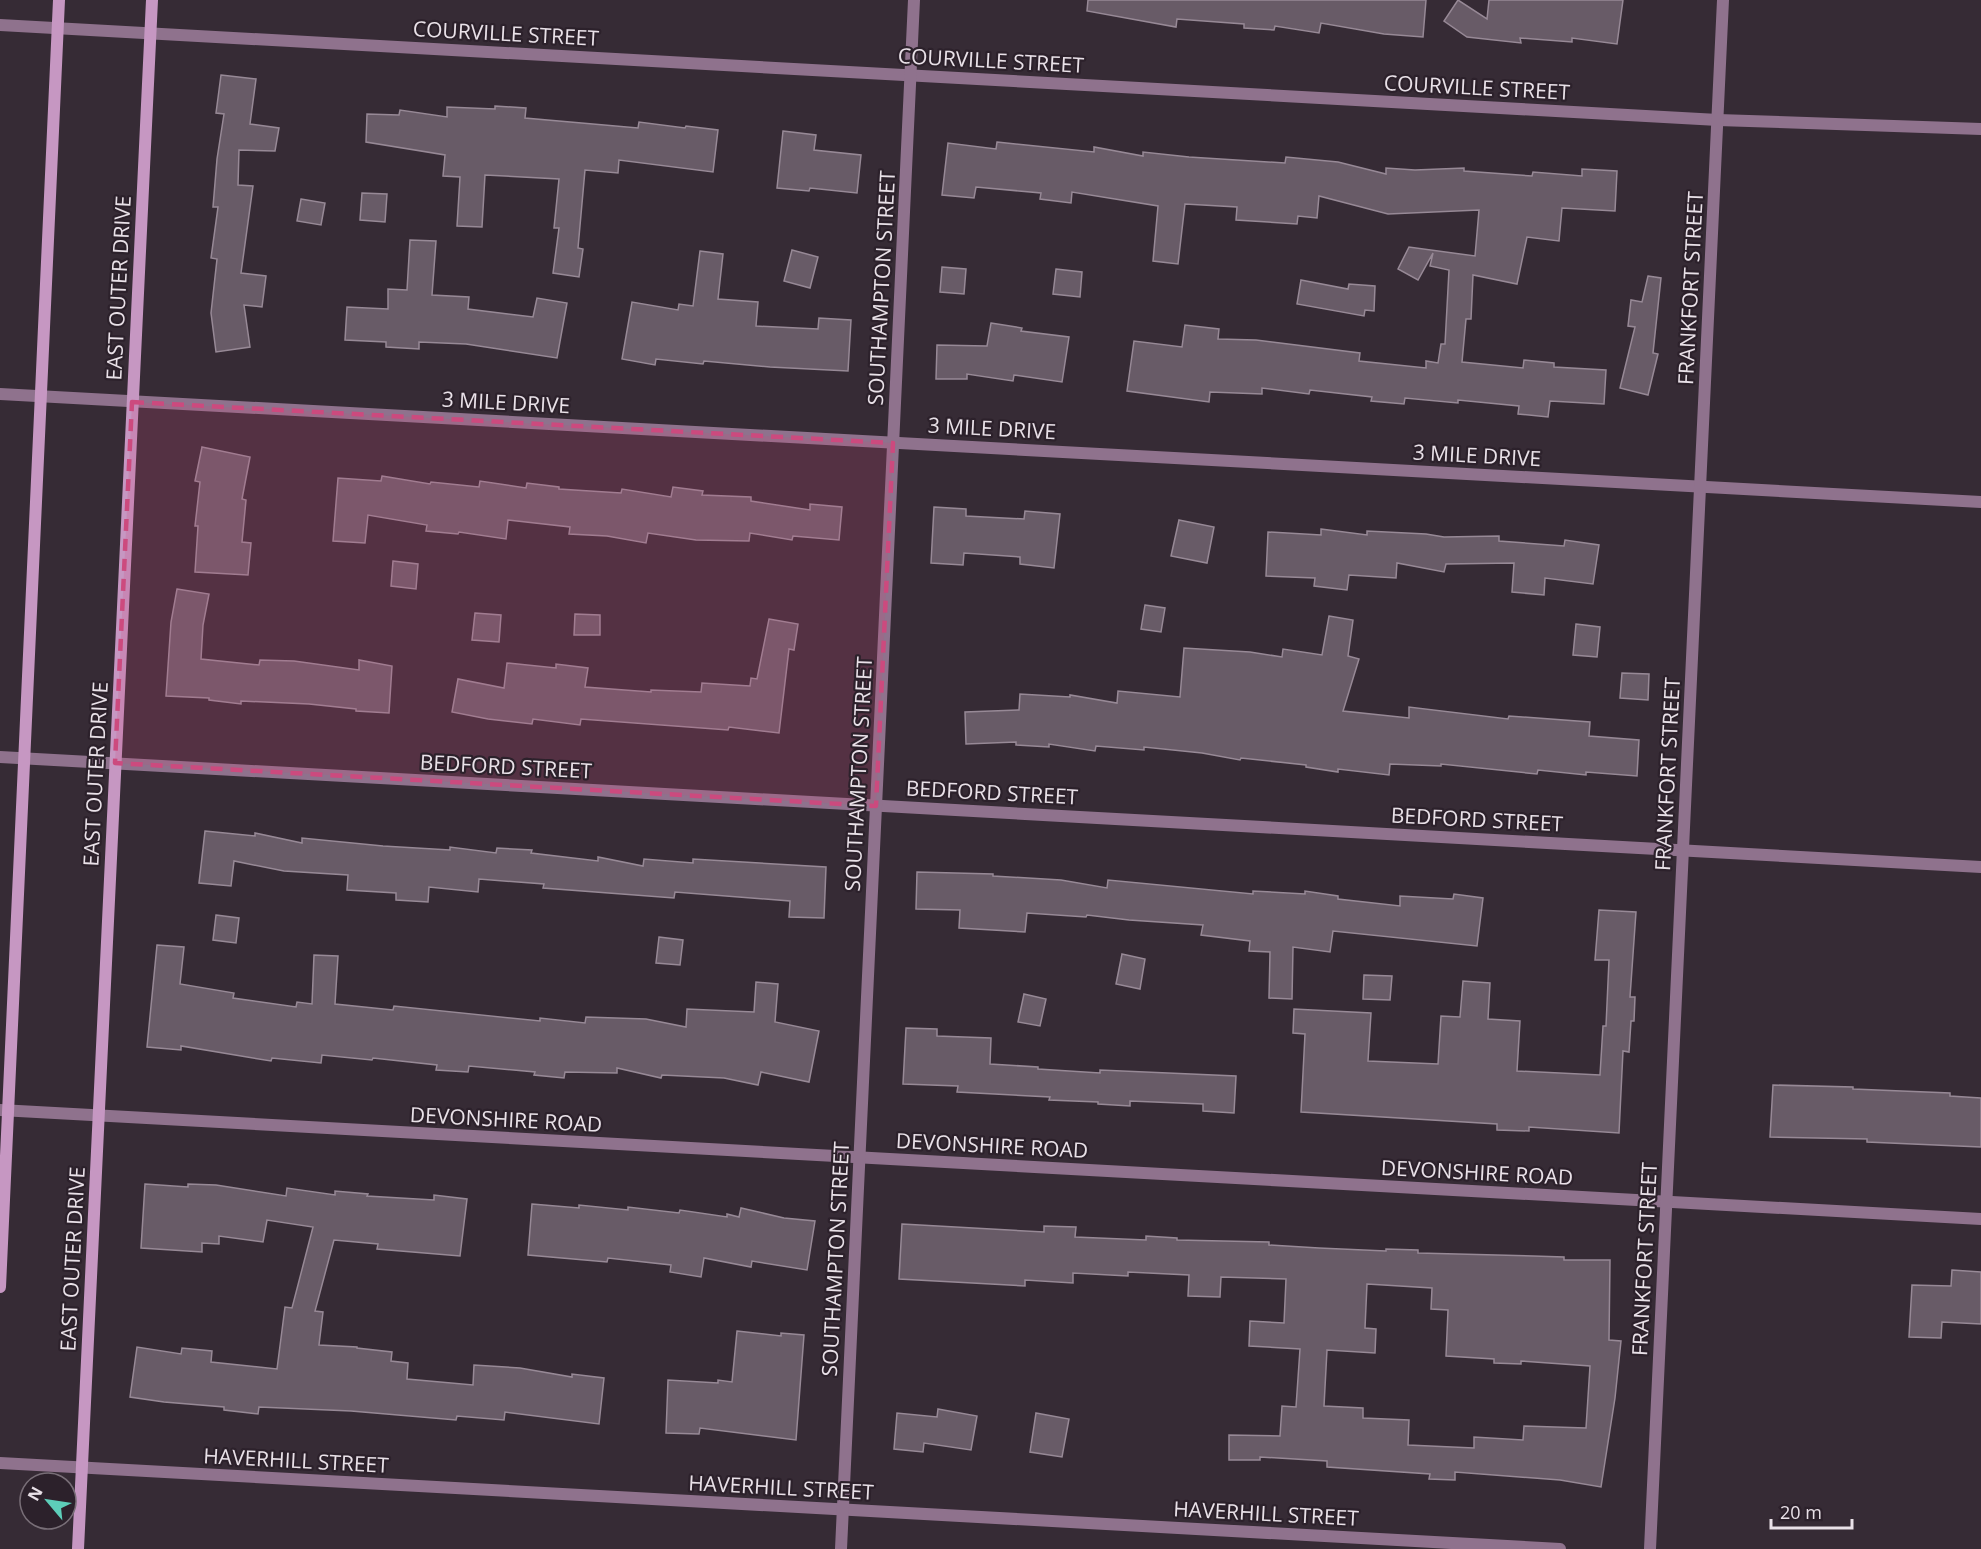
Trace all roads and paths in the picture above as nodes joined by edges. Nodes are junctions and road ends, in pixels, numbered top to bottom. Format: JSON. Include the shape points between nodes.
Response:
{"nodes":[{"id":1,"x":59,"y":0,"type":"edge"},
{"id":2,"x":152,"y":0,"type":"edge"},
{"id":3,"x":914,"y":0,"type":"edge"},
{"id":4,"x":1723,"y":0,"type":"edge"},
{"id":5,"x":0,"y":25,"type":"edge"},
{"id":6,"x":57,"y":28,"type":"junction"},
{"id":7,"x":150,"y":33,"type":"junction"},
{"id":8,"x":910,"y":75,"type":"junction"},
{"id":9,"x":1718,"y":120,"type":"junction"},
{"id":10,"x":1981,"y":129,"type":"edge"},
{"id":11,"x":0,"y":394,"type":"edge"},
{"id":12,"x":41,"y":396,"type":"junction"},
{"id":13,"x":132,"y":402,"type":"junction"},
{"id":14,"x":893,"y":442,"type":"junction"},
{"id":15,"x":1700,"y":486,"type":"junction"},
{"id":16,"x":1981,"y":502,"type":"edge"},
{"id":17,"x":0,"y":757,"type":"edge"},
{"id":18,"x":25,"y":758,"type":"junction"},
{"id":19,"x":115,"y":763,"type":"junction"},
{"id":20,"x":876,"y":806,"type":"junction"},
{"id":21,"x":1683,"y":850,"type":"junction"},
{"id":22,"x":1981,"y":867,"type":"edge"},
{"id":23,"x":4,"y":1111,"type":"edge"},
{"id":24,"x":98,"y":1116,"type":"junction"},
{"id":25,"x":859,"y":1157,"type":"junction"},
{"id":26,"x":1666,"y":1202,"type":"junction"},
{"id":27,"x":1981,"y":1219,"type":"edge"},
{"id":28,"x":0,"y":1287,"type":"edge"},
{"id":29,"x":0,"y":1463,"type":"edge"},
{"id":30,"x":82,"y":1468,"type":"junction"},
{"id":31,"x":843,"y":1510,"type":"junction"},
{"id":32,"x":78,"y":1549,"type":"edge"},
{"id":33,"x":841,"y":1549,"type":"edge"},
{"id":34,"x":1560,"y":1549,"type":"edge"},
{"id":35,"x":1650,"y":1549,"type":"edge"}],
"edges":[{"from":1,"to":6,"type":"street"},
{"from":2,"to":7,"type":"street","name":"EAST OUTER DRIVE"},
{"from":3,"to":8,"type":"street","name":"SOUTHAMPTON STREET"},
{"from":4,"to":9,"type":"street","name":"FRANKFORT STREET"},
{"from":5,"to":6,"type":"street","name":"COURVILLE STREET"},
{"from":6,"to":7,"type":"street","name":"COURVILLE STREET"},
{"from":6,"to":12,"type":"street"},
{"from":7,"to":8,"type":"street","name":"COURVILLE STREET"},
{"from":7,"to":13,"type":"street","name":"EAST OUTER DRIVE"},
{"from":8,"to":9,"type":"street","name":"COURVILLE STREET"},
{"from":8,"to":14,"type":"street","name":"SOUTHAMPTON STREET"},
{"from":9,"to":10,"type":"street","name":"COURVILLE STREET"},
{"from":9,"to":15,"type":"street","name":"FRANKFORT STREET"},
{"from":11,"to":12,"type":"street","name":"3 MILE DRIVE"},
{"from":12,"to":13,"type":"street","name":"3 MILE DRIVE"},
{"from":12,"to":18,"type":"street"},
{"from":13,"to":14,"type":"street","name":"3 MILE DRIVE"},
{"from":13,"to":19,"type":"street","name":"EAST OUTER DRIVE"},
{"from":14,"to":15,"type":"street","name":"3 MILE DRIVE"},
{"from":14,"to":20,"type":"street","name":"SOUTHAMPTON STREET"},
{"from":15,"to":16,"type":"street","name":"3 MILE DRIVE"},
{"from":15,"to":21,"type":"street","name":"FRANKFORT STREET"},
{"from":17,"to":18,"type":"street","name":"BEDFORD STREET"},
{"from":18,"to":19,"type":"street","name":"BEDFORD STREET"},
{"from":18,"to":23,"type":"street"},
{"from":19,"to":20,"type":"street","name":"BEDFORD STREET"},
{"from":19,"to":24,"type":"street","name":"EAST OUTER DRIVE"},
{"from":20,"to":21,"type":"street","name":"BEDFORD STREET"},
{"from":20,"to":25,"type":"street","name":"SOUTHAMPTON STREET"},
{"from":21,"to":22,"type":"street","name":"BEDFORD STREET"},
{"from":21,"to":26,"type":"street","name":"FRANKFORT STREET"},
{"from":23,"to":24,"type":"street","name":"DEVONSHIRE ROAD"},
{"from":23,"to":28,"type":"street"},
{"from":24,"to":25,"type":"street","name":"DEVONSHIRE ROAD"},
{"from":24,"to":30,"type":"street","name":"EAST OUTER DRIVE"},
{"from":25,"to":26,"type":"street","name":"DEVONSHIRE ROAD"},
{"from":25,"to":31,"type":"street","name":"SOUTHAMPTON STREET"},
{"from":26,"to":27,"type":"street","name":"DEVONSHIRE ROAD"},
{"from":26,"to":35,"type":"street","name":"FRANKFORT STREET"},
{"from":29,"to":30,"type":"street","name":"HAVERHILL STREET"},
{"from":30,"to":31,"type":"street","name":"HAVERHILL STREET"},
{"from":30,"to":32,"type":"street","name":"EAST OUTER DRIVE"},
{"from":31,"to":33,"type":"street","name":"SOUTHAMPTON STREET"},
{"from":31,"to":34,"type":"street","name":"HAVERHILL STREET"}]}
